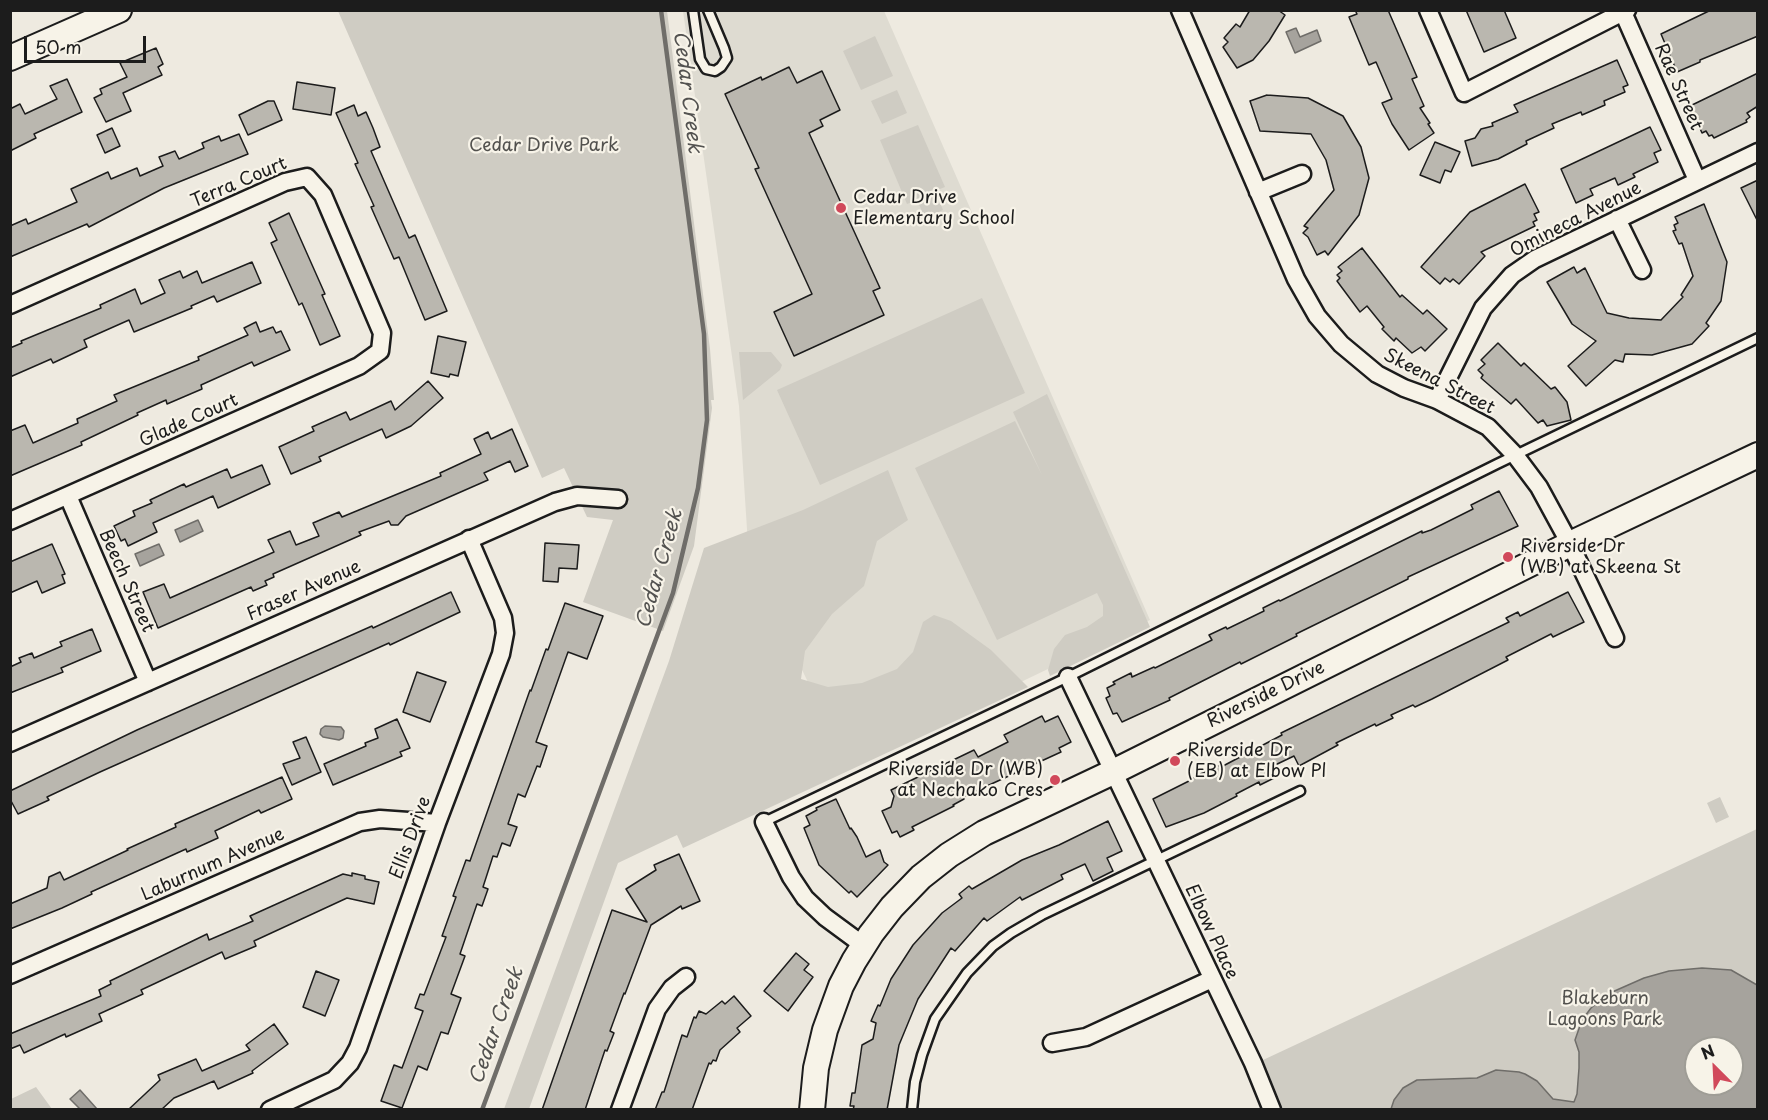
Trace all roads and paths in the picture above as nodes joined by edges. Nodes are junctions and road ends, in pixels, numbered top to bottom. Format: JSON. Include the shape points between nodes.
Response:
{"nodes":[{"id":1,"x":119,"y":10,"type":"edge"},
{"id":2,"x":693,"y":10,"type":"edge"},
{"id":3,"x":708,"y":10,"type":"edge"},
{"id":4,"x":1180,"y":10,"type":"edge"},
{"id":5,"x":1428,"y":10,"type":"edge"},
{"id":6,"x":1624,"y":11,"type":"edge"},
{"id":7,"x":10,"y":58,"type":"edge"},
{"id":8,"x":1758,"y":152,"type":"edge"},
{"id":9,"x":1302,"y":174,"type":"dead end"},
{"id":10,"x":1697,"y":180,"type":"junction"},
{"id":11,"x":1258,"y":192,"type":"junction"},
{"id":12,"x":1617,"y":219,"type":"junction"},
{"id":13,"x":1642,"y":270,"type":"dead end"},
{"id":14,"x":10,"y":305,"type":"edge"},
{"id":15,"x":1758,"y":338,"type":"edge"},
{"id":16,"x":380,"y":351,"type":"joint"},
{"id":17,"x":1437,"y":400,"type":"junction"},
{"id":18,"x":1515,"y":455,"type":"junction"},
{"id":19,"x":1758,"y":455,"type":"edge"},
{"id":20,"x":68,"y":496,"type":"junction"},
{"id":21,"x":618,"y":499,"type":"dead end"},
{"id":22,"x":10,"y":521,"type":"edge"},
{"id":23,"x":469,"y":539,"type":"junction"},
{"id":24,"x":1570,"y":544,"type":"junction"},
{"id":25,"x":1615,"y":638,"type":"dead end"},
{"id":26,"x":1068,"y":677,"type":"junction"},
{"id":27,"x":148,"y":682,"type":"junction"},
{"id":28,"x":10,"y":743,"type":"edge"},
{"id":29,"x":1113,"y":772,"type":"junction"},
{"id":30,"x":1300,"y":791,"type":"dead end"},
{"id":31,"x":764,"y":822,"type":"joint"},
{"id":32,"x":437,"y":823,"type":"junction"},
{"id":33,"x":1156,"y":860,"type":"junction"},
{"id":34,"x":863,"y":945,"type":"junction"},
{"id":35,"x":10,"y":975,"type":"edge"},
{"id":36,"x":686,"y":977,"type":"dead end"},
{"id":37,"x":1212,"y":980,"type":"junction"},
{"id":38,"x":1052,"y":1043,"type":"dead end"},
{"id":39,"x":270,"y":1110,"type":"edge"},
{"id":40,"x":620,"y":1110,"type":"edge"},
{"id":41,"x":812,"y":1110,"type":"edge"},
{"id":42,"x":912,"y":1110,"type":"edge"},
{"id":43,"x":1272,"y":1110,"type":"edge"}],
"edges":[{"from":1,"to":7,"type":"street"},
{"from":2,"to":3,"type":"lane","via":[[700,59],[706,69],[715,71],[727,58]]},
{"from":4,"to":11,"type":"street","name":"Skeena Street"},
{"from":5,"to":6,"type":"street","via":[[1464,93]]},
{"from":6,"to":10,"type":"street","name":"Rae Street"},
{"from":8,"to":10,"type":"street","name":"Omineca Avenue"},
{"from":9,"to":11,"type":"street"},
{"from":10,"to":12,"type":"street","name":"Omineca Avenue"},
{"from":11,"to":17,"type":"street","name":"Skeena Street","via":[[1296,279],[1327,330],[1377,374]]},
{"from":12,"to":13,"type":"street"},
{"from":12,"to":17,"type":"street","name":"Omineca Avenue","via":[[1535,259],[1512,275],[1483,308]]},
{"from":14,"to":16,"type":"street","name":"Terra Court","via":[[285,182],[307,177],[323,195],[382,333]]},
{"from":15,"to":18,"type":"lane"},
{"from":16,"to":20,"type":"street","name":"Glade Court","via":[[359,366]]},
{"from":17,"to":18,"type":"street","name":"Skeena Street","via":[[1488,427]]},
{"from":18,"to":24,"type":"street","name":"Skeena Street","via":[[1539,487]]},
{"from":18,"to":26,"type":"lane"},
{"from":19,"to":24,"type":"street","name":"Riverside Drive"},
{"from":20,"to":22,"type":"street","name":"Glade Court"},
{"from":20,"to":27,"type":"street","name":"Beech Street"},
{"from":21,"to":23,"type":"street","name":"Fraser Avenue","via":[[568,498]]},
{"from":23,"to":27,"type":"street","name":"Fraser Avenue"},
{"from":23,"to":32,"type":"street","name":"Ellis Drive","via":[[501,611],[505,633],[501,654]]},
{"from":24,"to":25,"type":"street","name":"Skeena Street"},
{"from":24,"to":29,"type":"street","name":"Riverside Drive"},
{"from":26,"to":29,"type":"street","name":"Elbow Place"},
{"from":26,"to":31,"type":"lane"},
{"from":27,"to":28,"type":"street","name":"Fraser Avenue"},
{"from":29,"to":33,"type":"street","name":"Elbow Place"},
{"from":29,"to":34,"type":"street","name":"Riverside Drive","via":[[984,833],[949,855],[898,901]]},
{"from":30,"to":33,"type":"lane"},
{"from":31,"to":34,"type":"street","via":[[804,898]]},
{"from":32,"to":35,"type":"street","name":"Laburnum Avenue","via":[[380,819],[360,822]]},
{"from":32,"to":39,"type":"street","name":"Ellis Drive","via":[[350,1062],[334,1080]]},
{"from":33,"to":37,"type":"street","name":"Elbow Place"},
{"from":33,"to":42,"type":"lane","via":[[1031,921],[986,952],[935,1019],[915,1082]]},
{"from":34,"to":41,"type":"street","name":"Riverside Drive","via":[[828,1021],[816,1068]]},
{"from":36,"to":40,"type":"street","via":[[672,988],[657,1010]]},
{"from":37,"to":38,"type":"street","via":[[1086,1037]]},
{"from":37,"to":43,"type":"street","name":"Elbow Place"}]}
